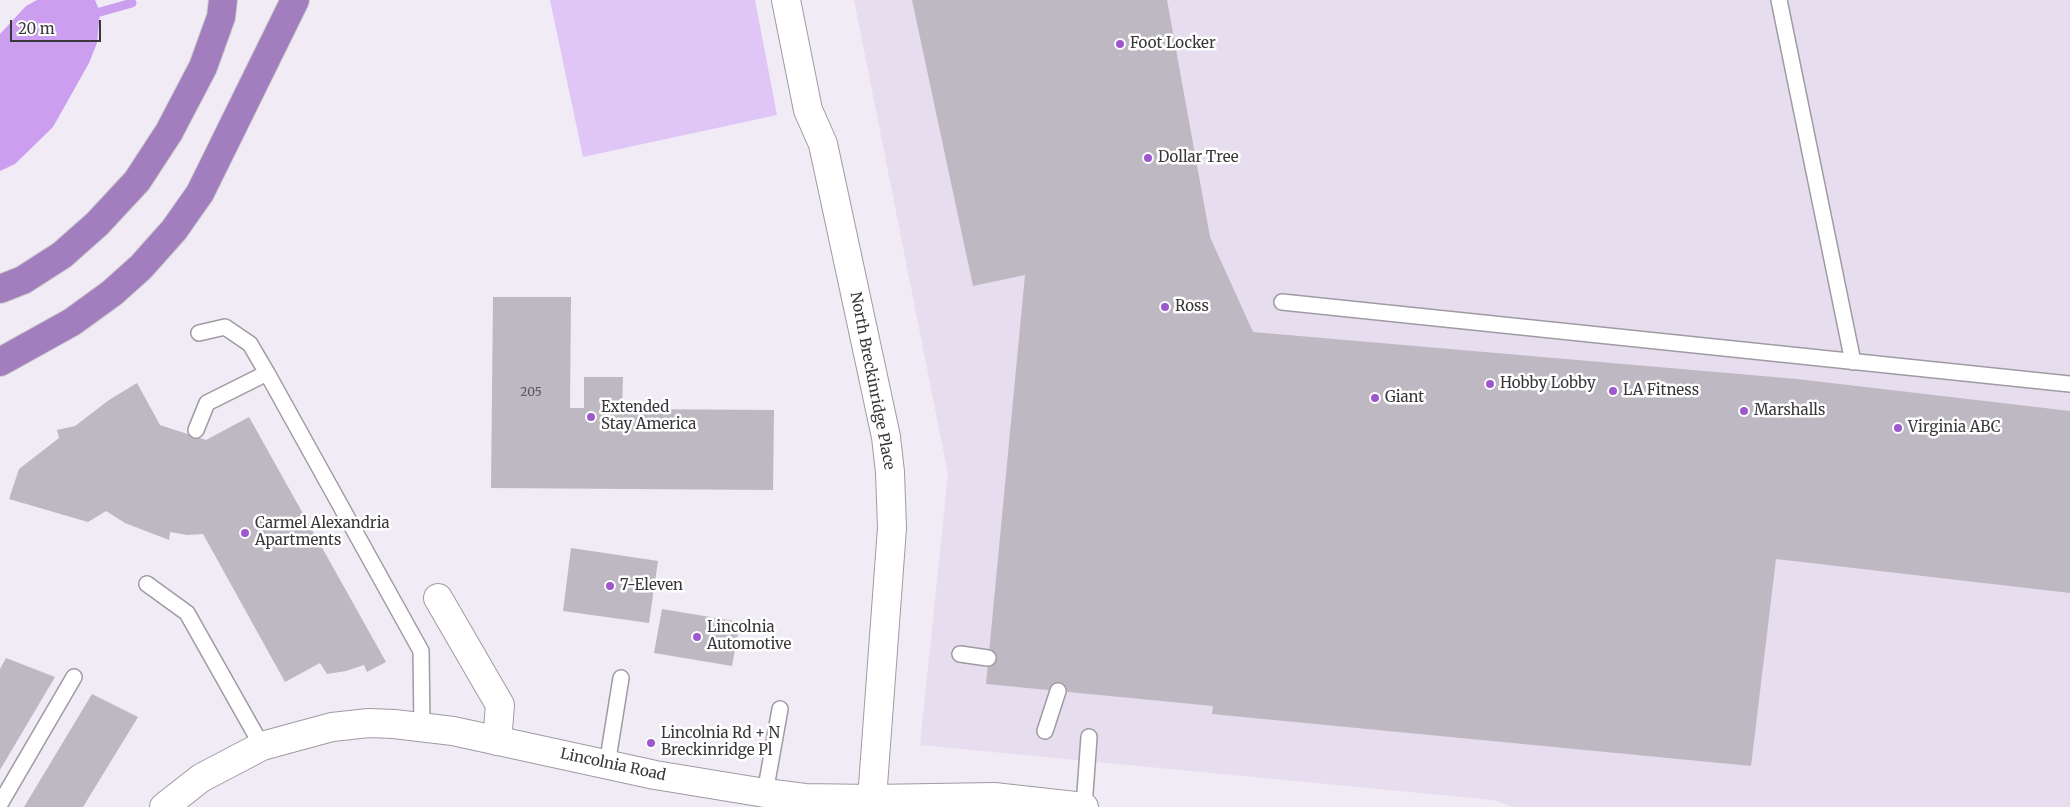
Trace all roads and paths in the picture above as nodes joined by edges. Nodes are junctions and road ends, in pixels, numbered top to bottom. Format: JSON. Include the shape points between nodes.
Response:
{"nodes":[{"id":1,"x":223,"y":0,"type":"edge"},
{"id":2,"x":294,"y":0,"type":"edge"},
{"id":3,"x":786,"y":0,"type":"edge"},
{"id":4,"x":1779,"y":0,"type":"edge"},
{"id":5,"x":0,"y":290,"type":"edge"},
{"id":6,"x":1282,"y":302,"type":"dead end"},
{"id":7,"x":199,"y":333,"type":"dead end"},
{"id":8,"x":0,"y":362,"type":"edge"},
{"id":9,"x":1853,"y":362,"type":"junction"},
{"id":10,"x":267,"y":373,"type":"junction"},
{"id":11,"x":2070,"y":384,"type":"edge"},
{"id":12,"x":196,"y":430,"type":"dead end"},
{"id":13,"x":147,"y":584,"type":"dead end"},
{"id":14,"x":438,"y":598,"type":"dead end"},
{"id":15,"x":960,"y":654,"type":"dead end"},
{"id":16,"x":988,"y":658,"type":"dead end"},
{"id":17,"x":74,"y":677,"type":"dead end"},
{"id":18,"x":621,"y":678,"type":"dead end"},
{"id":19,"x":1058,"y":690,"type":"dead end"},
{"id":20,"x":780,"y":709,"type":"dead end"},
{"id":21,"x":422,"y":727,"type":"junction"},
{"id":22,"x":1045,"y":730,"type":"dead end"},
{"id":23,"x":1090,"y":737,"type":"dead end"},
{"id":24,"x":497,"y":741,"type":"junction"},
{"id":25,"x":262,"y":746,"type":"junction"},
{"id":26,"x":607,"y":765,"type":"junction"},
{"id":27,"x":780,"y":799,"type":"edge"},
{"id":28,"x":872,"y":799,"type":"junction"},
{"id":29,"x":0,"y":804,"type":"edge"},
{"id":30,"x":164,"y":807,"type":"edge"},
{"id":31,"x":1084,"y":807,"type":"edge"}],
"edges":[{"from":1,"to":5,"type":"highway","via":[[221,17],[203,67],[169,132],[137,181],[97,224],[62,255],[23,280]]},
{"from":2,"to":8,"type":"highway","via":[[200,193],[174,230],[112,293],[72,322]]},
{"from":3,"to":28,"type":"street","name":"North Breckinridge Place","via":[[808,110],[823,144],[886,437],[890,472],[892,528]]},
{"from":4,"to":9,"type":"lane"},
{"from":6,"to":9,"type":"lane"},
{"from":7,"to":10,"type":"lane","via":[[225,327],[250,344]]},
{"from":9,"to":11,"type":"lane"},
{"from":10,"to":12,"type":"lane","via":[[207,403]]},
{"from":10,"to":21,"type":"lane","via":[[422,651]]},
{"from":13,"to":25,"type":"lane","via":[[187,613]]},
{"from":14,"to":24,"type":"street","via":[[500,705]]},
{"from":15,"to":16,"type":"lane"},
{"from":17,"to":29,"type":"lane"},
{"from":18,"to":26,"type":"lane"},
{"from":19,"to":22,"type":"lane"},
{"from":20,"to":27,"type":"lane"},
{"from":21,"to":24,"type":"street","name":"Lincolnia Road"},
{"from":21,"to":25,"type":"street","name":"Lincolnia Road","via":[[346,725]]},
{"from":23,"to":31,"type":"lane"},
{"from":24,"to":26,"type":"street","name":"Lincolnia Road"},
{"from":25,"to":30,"type":"street","name":"Lincolnia Road","via":[[200,778]]},
{"from":26,"to":27,"type":"street","name":"Lincolnia Road"},
{"from":27,"to":28,"type":"street","name":"Lincolnia Road"},
{"from":28,"to":31,"type":"street","name":"Lincolnia Road","via":[[994,797]]}]}
